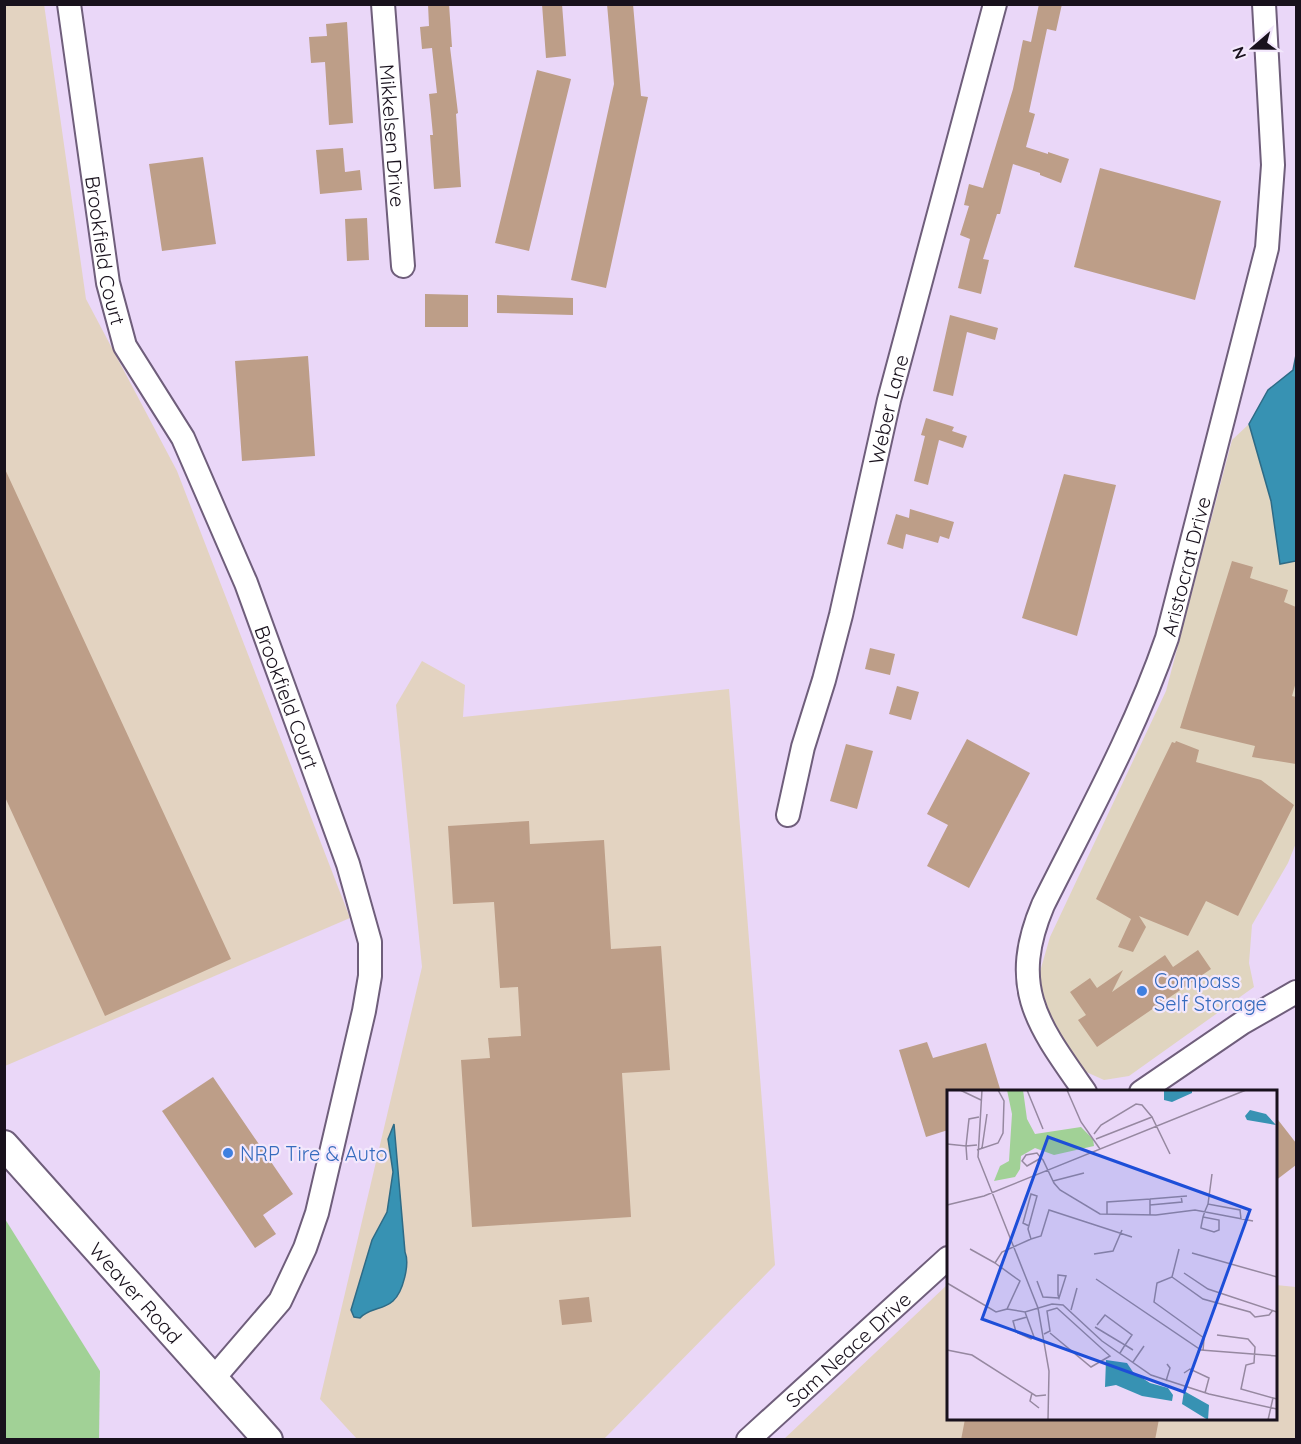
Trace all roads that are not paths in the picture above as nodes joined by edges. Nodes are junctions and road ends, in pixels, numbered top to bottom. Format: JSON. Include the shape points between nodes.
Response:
{"nodes":[{"id":1,"x":69,"y":4,"type":"edge"},
{"id":2,"x":383,"y":4,"type":"edge"},
{"id":3,"x":995,"y":4,"type":"edge"},
{"id":4,"x":1264,"y":4,"type":"edge"},
{"id":5,"x":404,"y":266,"type":"dead end"},
{"id":6,"x":788,"y":815,"type":"dead end"},
{"id":7,"x":1296,"y":992,"type":"edge"},
{"id":8,"x":1084,"y":1090,"type":"edge"},
{"id":9,"x":1144,"y":1090,"type":"edge"},
{"id":10,"x":4,"y":1144,"type":"edge"},
{"id":11,"x":947,"y":1259,"type":"edge"},
{"id":12,"x":213,"y":1379,"type":"junction"},
{"id":13,"x":268,"y":1440,"type":"edge"},
{"id":14,"x":748,"y":1440,"type":"edge"}],
"edges":[{"from":1,"to":12,"type":"street","name":"Brookfield Court","via":[[108,283],[125,346],[183,438],[246,583],[348,864],[370,942],[364,1011],[317,1213],[305,1248],[280,1301]]},
{"from":2,"to":5,"type":"street","name":"Mikkelsen Drive"},
{"from":3,"to":6,"type":"street","name":"Weber Lane","via":[[889,400],[840,615]]},
{"from":4,"to":8,"type":"street","name":"Aristocrat Drive","via":[[1273,165],[1267,248],[1167,638],[1133,724],[1043,905],[1030,947],[1029,989],[1035,1014]]},
{"from":7,"to":9,"type":"street","via":[[1242,1023]]},
{"from":10,"to":12,"type":"main road","name":"Weaver Road"},
{"from":11,"to":14,"type":"street","name":"Sam Neace Drive"},
{"from":12,"to":13,"type":"main road","name":"Weaver Road"}]}
